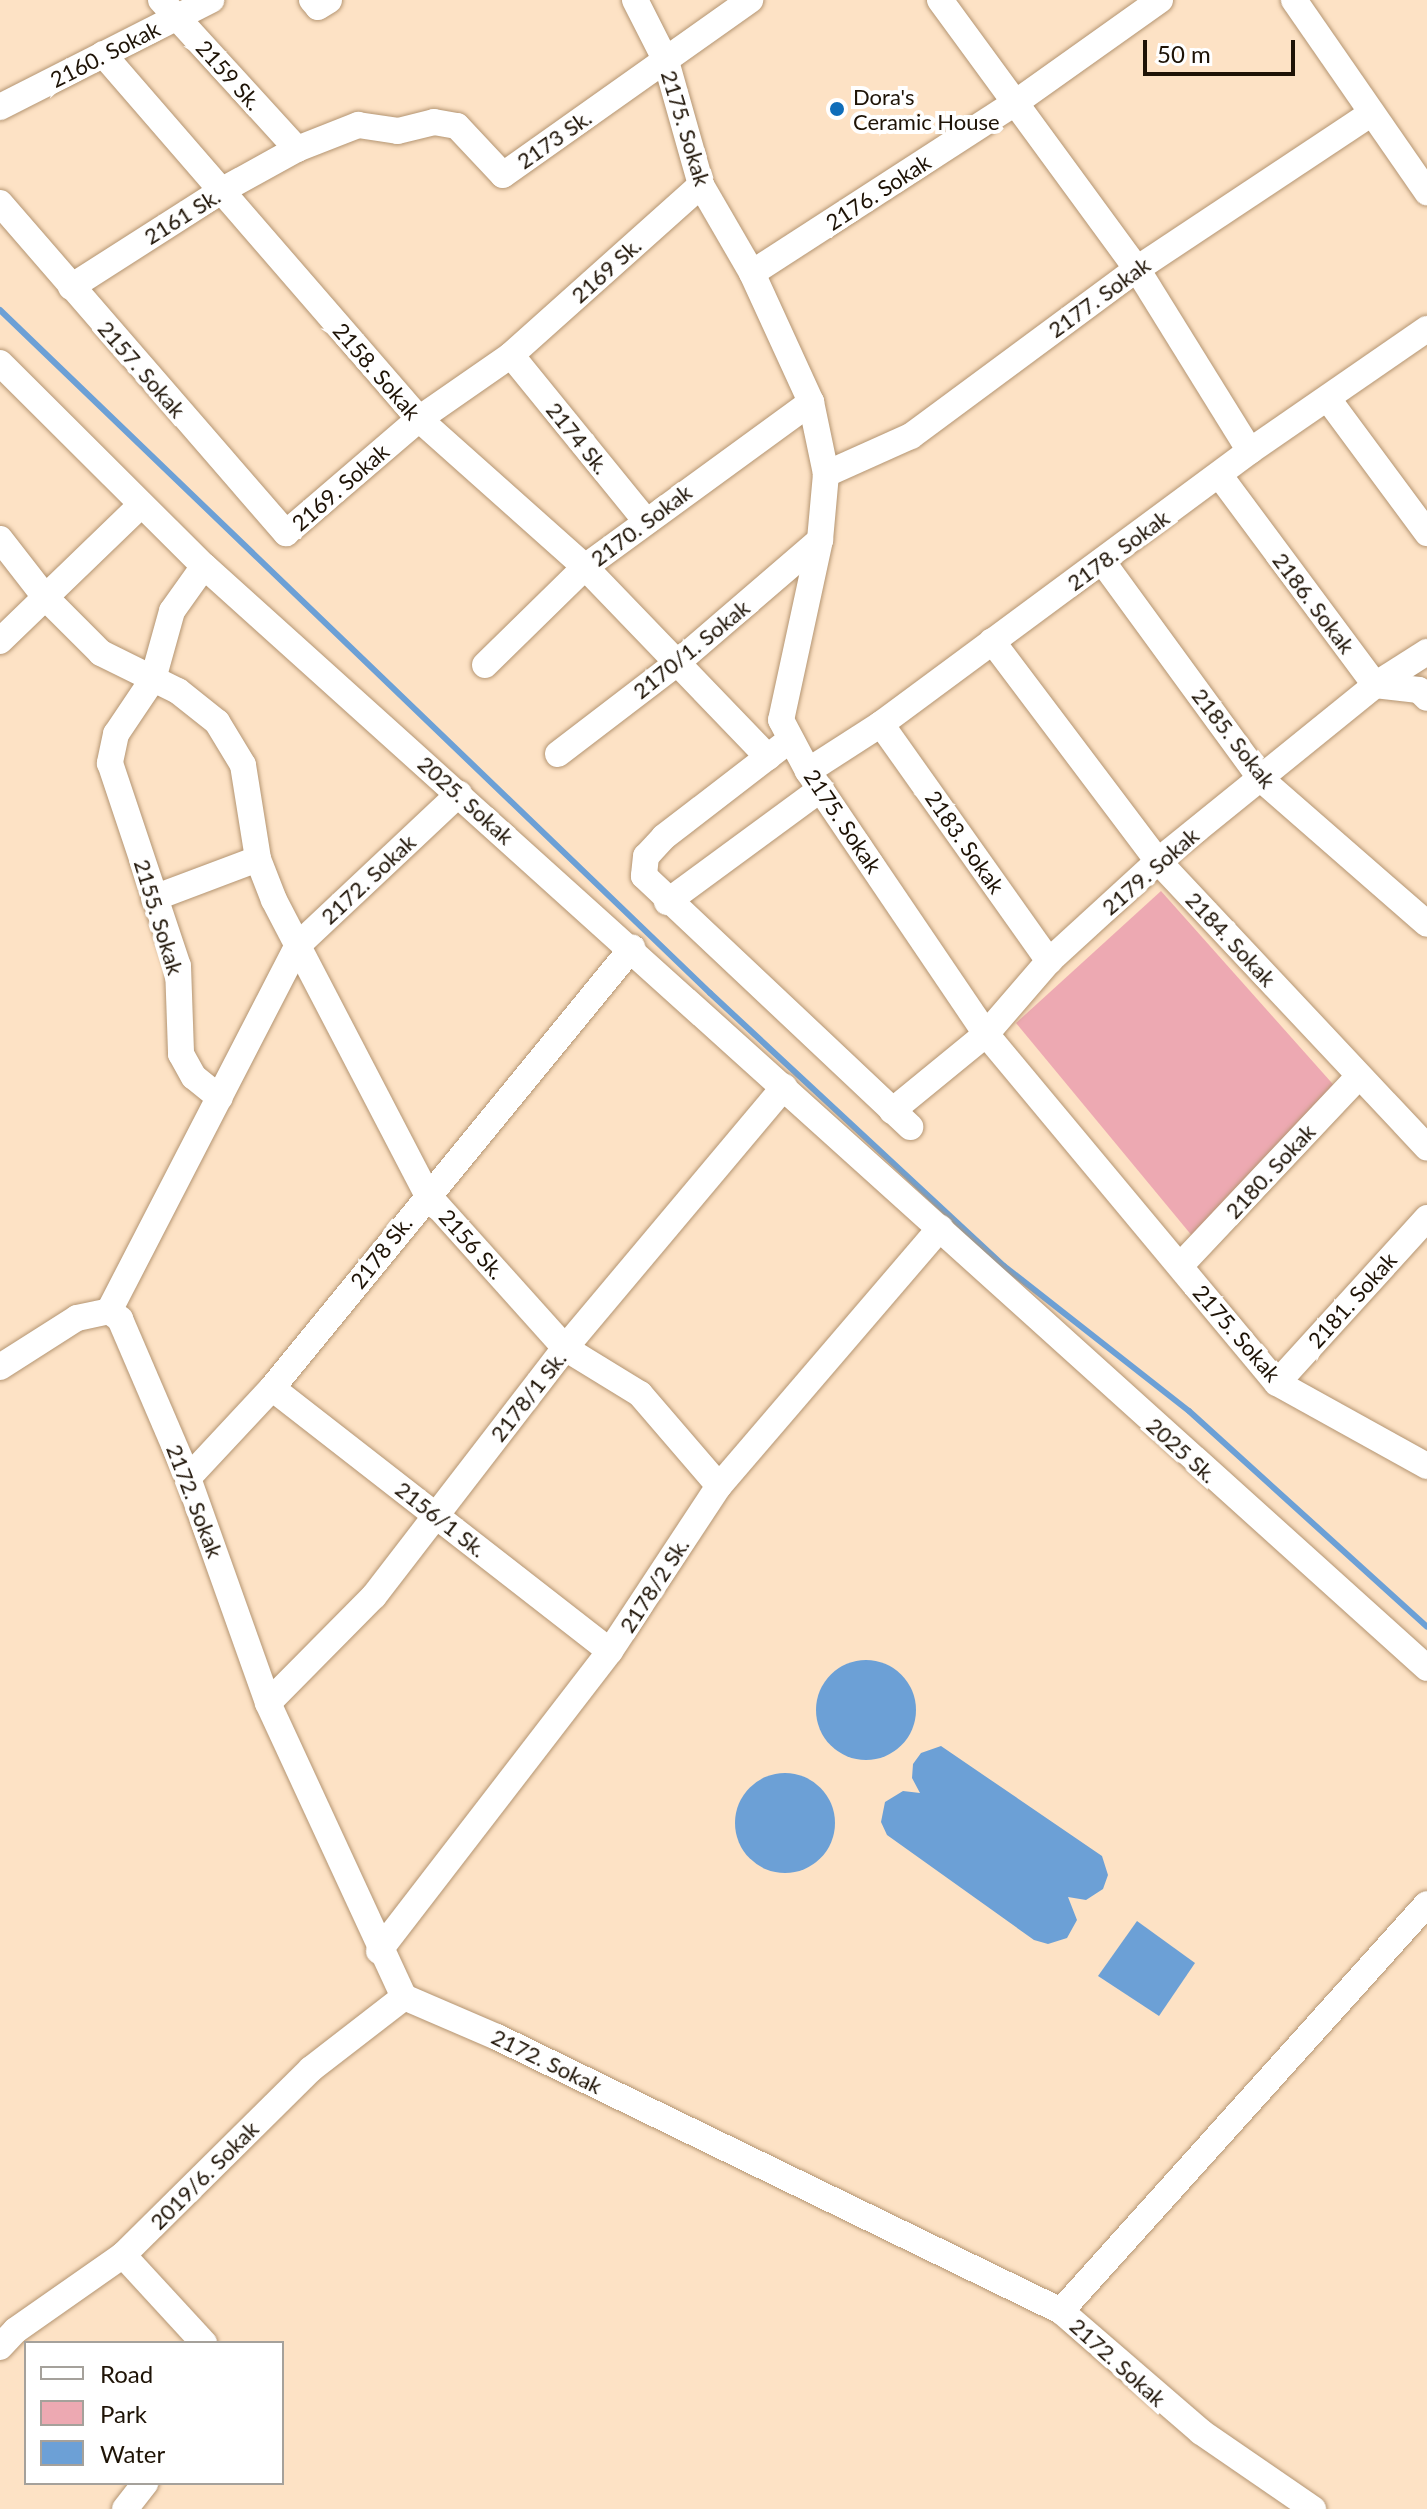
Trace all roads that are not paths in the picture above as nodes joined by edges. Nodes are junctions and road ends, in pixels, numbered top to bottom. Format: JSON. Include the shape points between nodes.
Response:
{"nodes":[{"id":1,"x":211,"y":0,"type":"edge"},
{"id":2,"x":635,"y":0,"type":"edge"},
{"id":3,"x":750,"y":0,"type":"edge"},
{"id":4,"x":940,"y":0,"type":"edge"},
{"id":5,"x":1160,"y":0,"type":"edge"},
{"id":6,"x":1294,"y":0,"type":"edge"},
{"id":7,"x":169,"y":9,"type":"edge"},
{"id":8,"x":103,"y":54,"type":"junction"},
{"id":9,"x":666,"y":61,"type":"junction"},
{"id":10,"x":1015,"y":103,"type":"junction"},
{"id":11,"x":0,"y":107,"type":"edge"},
{"id":12,"x":1370,"y":114,"type":"junction"},
{"id":13,"x":358,"y":125,"type":"joint"},
{"id":14,"x":297,"y":149,"type":"junction"},
{"id":15,"x":1424,"y":183,"type":"edge"},
{"id":16,"x":701,"y":185,"type":"junction"},
{"id":17,"x":221,"y":191,"type":"junction"},
{"id":18,"x":0,"y":203,"type":"edge"},
{"id":19,"x":1137,"y":269,"type":"junction"},
{"id":20,"x":752,"y":273,"type":"junction"},
{"id":21,"x":71,"y":287,"type":"junction"},
{"id":22,"x":1427,"y":329,"type":"edge"},
{"id":23,"x":511,"y":355,"type":"junction"},
{"id":24,"x":5,"y":377,"type":"edge"},
{"id":25,"x":1328,"y":399,"type":"junction"},
{"id":26,"x":811,"y":402,"type":"junction"},
{"id":27,"x":419,"y":419,"type":"junction"},
{"id":28,"x":1250,"y":451,"type":"junction"},
{"id":29,"x":826,"y":474,"type":"junction"},
{"id":30,"x":1220,"y":476,"type":"junction"},
{"id":31,"x":141,"y":505,"type":"junction"},
{"id":32,"x":645,"y":520,"type":"junction"},
{"id":33,"x":286,"y":533,"type":"joint"},
{"id":34,"x":1427,"y":533,"type":"edge"},
{"id":35,"x":0,"y":539,"type":"edge"},
{"id":36,"x":820,"y":540,"type":"junction"},
{"id":37,"x":1102,"y":561,"type":"junction"},
{"id":38,"x":204,"y":566,"type":"junction"},
{"id":39,"x":585,"y":567,"type":"junction"},
{"id":40,"x":46,"y":598,"type":"junction"},
{"id":41,"x":0,"y":641,"type":"edge"},
{"id":42,"x":992,"y":641,"type":"junction"},
{"id":43,"x":1427,"y":652,"type":"edge"},
{"id":44,"x":677,"y":663,"type":"junction"},
{"id":45,"x":485,"y":665,"type":"dead end"},
{"id":46,"x":153,"y":679,"type":"junction"},
{"id":47,"x":1375,"y":685,"type":"junction"},
{"id":48,"x":1427,"y":698,"type":"edge"},
{"id":49,"x":881,"y":724,"type":"junction"},
{"id":50,"x":791,"y":739,"type":"junction"},
{"id":51,"x":558,"y":754,"type":"dead end"},
{"id":52,"x":768,"y":757,"type":"junction"},
{"id":53,"x":1261,"y":779,"type":"junction"},
{"id":54,"x":815,"y":780,"type":"junction"},
{"id":55,"x":459,"y":794,"type":"junction"},
{"id":56,"x":258,"y":859,"type":"junction"},
{"id":57,"x":1158,"y":861,"type":"junction"},
{"id":58,"x":154,"y":898,"type":"junction"},
{"id":59,"x":667,"y":902,"type":"junction"},
{"id":60,"x":1427,"y":924,"type":"edge"},
{"id":61,"x":298,"y":945,"type":"junction"},
{"id":62,"x":632,"y":948,"type":"junction"},
{"id":63,"x":1049,"y":961,"type":"junction"},
{"id":64,"x":986,"y":1034,"type":"junction"},
{"id":65,"x":1359,"y":1076,"type":"junction"},
{"id":66,"x":784,"y":1087,"type":"junction"},
{"id":67,"x":220,"y":1098,"type":"junction"},
{"id":68,"x":1427,"y":1147,"type":"edge"},
{"id":69,"x":427,"y":1194,"type":"junction"},
{"id":70,"x":1427,"y":1218,"type":"edge"},
{"id":71,"x":940,"y":1228,"type":"junction"},
{"id":72,"x":1180,"y":1266,"type":"junction"},
{"id":73,"x":114,"y":1315,"type":"junction"},
{"id":74,"x":565,"y":1348,"type":"junction"},
{"id":75,"x":0,"y":1367,"type":"edge"},
{"id":76,"x":1277,"y":1383,"type":"junction"},
{"id":77,"x":272,"y":1388,"type":"junction"},
{"id":78,"x":1427,"y":1466,"type":"edge"},
{"id":79,"x":188,"y":1478,"type":"junction"},
{"id":80,"x":719,"y":1486,"type":"junction"},
{"id":81,"x":436,"y":1515,"type":"junction"},
{"id":82,"x":610,"y":1651,"type":"junction"},
{"id":83,"x":1427,"y":1668,"type":"edge"},
{"id":84,"x":268,"y":1703,"type":"junction"},
{"id":85,"x":1427,"y":1904,"type":"edge"},
{"id":86,"x":379,"y":1951,"type":"junction"},
{"id":87,"x":404,"y":1997,"type":"junction"},
{"id":88,"x":123,"y":2255,"type":"junction"},
{"id":89,"x":1061,"y":2311,"type":"junction"},
{"id":90,"x":202,"y":2341,"type":"edge"},
{"id":91,"x":0,"y":2347,"type":"edge"},
{"id":92,"x":143,"y":2485,"type":"edge"},
{"id":93,"x":125,"y":2509,"type":"edge"},
{"id":94,"x":1313,"y":2509,"type":"edge"}],
"edges":[{"from":1,"to":7,"type":"street","name":"2160. Sokak"},
{"from":2,"to":9,"type":"street","name":"2175. Sokak"},
{"from":3,"to":9,"type":"street"},
{"from":4,"to":10,"type":"street"},
{"from":5,"to":10,"type":"street","name":"2176. Sokak"},
{"from":6,"to":12,"type":"street"},
{"from":7,"to":8,"type":"street","name":"2160. Sokak"},
{"from":7,"to":14,"type":"street","name":"2159 Sk."},
{"from":8,"to":11,"type":"street","name":"2160. Sokak"},
{"from":8,"to":17,"type":"street","name":"2158. Sokak"},
{"from":9,"to":13,"type":"street","name":"2173 Sk.","via":[[503,175],[457,126],[434,122],[398,131]]},
{"from":9,"to":16,"type":"street","name":"2175. Sokak"},
{"from":10,"to":19,"type":"street"},
{"from":10,"to":20,"type":"street","name":"2176. Sokak"},
{"from":12,"to":15,"type":"street"},
{"from":12,"to":19,"type":"street","name":"2177. Sokak"},
{"from":13,"to":14,"type":"street","name":"2161 Sk."},
{"from":14,"to":17,"type":"street","name":"2161 Sk."},
{"from":16,"to":20,"type":"street","name":"2175. Sokak"},
{"from":16,"to":23,"type":"street","name":"2169 Sk."},
{"from":17,"to":21,"type":"street","name":"2161 Sk."},
{"from":17,"to":27,"type":"street","name":"2158. Sokak"},
{"from":18,"to":21,"type":"street","name":"2157. Sokak"},
{"from":19,"to":28,"type":"street"},
{"from":19,"to":29,"type":"street","name":"2177. Sokak","via":[[911,436]]},
{"from":20,"to":26,"type":"street","name":"2175. Sokak"},
{"from":21,"to":33,"type":"street","name":"2157. Sokak"},
{"from":22,"to":25,"type":"street","name":"2178. Sokak"},
{"from":23,"to":27,"type":"street","name":"2169. Sokak"},
{"from":23,"to":32,"type":"street","name":"2174 Sk."},
{"from":24,"to":31,"type":"street","name":"2025. Sokak"},
{"from":25,"to":28,"type":"street","name":"2178. Sokak"},
{"from":25,"to":34,"type":"street"},
{"from":26,"to":29,"type":"street","name":"2175. Sokak"},
{"from":26,"to":32,"type":"street","name":"2170. Sokak"},
{"from":27,"to":33,"type":"street","name":"2169. Sokak"},
{"from":27,"to":39,"type":"street","name":"2158. Sokak"},
{"from":28,"to":30,"type":"street","name":"2178. Sokak"},
{"from":29,"to":36,"type":"street","name":"2175. Sokak"},
{"from":30,"to":37,"type":"street","name":"2178. Sokak"},
{"from":30,"to":47,"type":"street","name":"2186. Sokak"},
{"from":31,"to":38,"type":"street","name":"2025. Sokak"},
{"from":31,"to":40,"type":"street"},
{"from":32,"to":39,"type":"street","name":"2170. Sokak"},
{"from":35,"to":40,"type":"street","name":"2156 Sk."},
{"from":36,"to":44,"type":"street","name":"2170/1. Sokak"},
{"from":36,"to":50,"type":"street","name":"2175. Sokak","via":[[781,720]]},
{"from":37,"to":42,"type":"street","name":"2178. Sokak"},
{"from":37,"to":53,"type":"street","name":"2185. Sokak"},
{"from":38,"to":46,"type":"street","via":[[172,611]]},
{"from":38,"to":55,"type":"street","name":"2025. Sokak"},
{"from":39,"to":44,"type":"street","name":"2158. Sokak"},
{"from":39,"to":45,"type":"street","name":"2170. Sokak"},
{"from":40,"to":41,"type":"street"},
{"from":40,"to":46,"type":"street","name":"2156 Sk.","via":[[101,653]]},
{"from":42,"to":49,"type":"street","name":"2178. Sokak"},
{"from":42,"to":57,"type":"street","name":"2184. Sokak"},
{"from":43,"to":47,"type":"street","name":"2179. Sokak"},
{"from":44,"to":51,"type":"street","name":"2170/1. Sokak"},
{"from":44,"to":52,"type":"street","name":"2158. Sokak"},
{"from":46,"to":56,"type":"street","name":"2156 Sk.","via":[[203,709],[233,745],[250,790]]},
{"from":46,"to":58,"type":"street","name":"2155. Sokak","via":[[116,734],[111,773]]},
{"from":47,"to":48,"type":"street","via":[[1419,690]]},
{"from":47,"to":53,"type":"street","name":"2179. Sokak"},
{"from":49,"to":54,"type":"street","name":"2178. Sokak"},
{"from":49,"to":63,"type":"street","name":"2183. Sokak"},
{"from":50,"to":52,"type":"street"},
{"from":50,"to":54,"type":"street","name":"2175. Sokak"},
{"from":52,"to":59,"type":"street","via":[[646,856],[644,876]]},
{"from":53,"to":57,"type":"street","name":"2179. Sokak"},
{"from":53,"to":60,"type":"street","name":"2185. Sokak"},
{"from":54,"to":59,"type":"street","name":"2178. Sokak"},
{"from":54,"to":64,"type":"street","name":"2175. Sokak"},
{"from":55,"to":61,"type":"street","name":"2172. Sokak"},
{"from":55,"to":62,"type":"street","name":"2025. Sokak"},
{"from":56,"to":58,"type":"street"},
{"from":56,"to":61,"type":"street","name":"2156 Sk."},
{"from":57,"to":63,"type":"street","name":"2179. Sokak"},
{"from":57,"to":65,"type":"street","name":"2184. Sokak"},
{"from":58,"to":67,"type":"street","name":"2155. Sokak","via":[[178,966],[181,1054],[194,1077]]},
{"from":59,"to":64,"type":"street","name":"2179. Sokak","via":[[901,1119]]},
{"from":61,"to":67,"type":"street","name":"2172. Sokak"},
{"from":61,"to":69,"type":"street","name":"2156 Sk."},
{"from":62,"to":66,"type":"street","name":"2025. Sokak"},
{"from":62,"to":69,"type":"street","name":"2178 Sk."},
{"from":63,"to":64,"type":"street","name":"2179. Sokak"},
{"from":64,"to":72,"type":"street","name":"2175. Sokak"},
{"from":65,"to":68,"type":"street","name":"2184. Sokak"},
{"from":65,"to":72,"type":"street","name":"2180. Sokak"},
{"from":66,"to":71,"type":"street","name":"2025. Sokak"},
{"from":66,"to":74,"type":"street","name":"2178/1 Sk."},
{"from":67,"to":73,"type":"street","name":"2172. Sokak"},
{"from":69,"to":74,"type":"street","name":"2156 Sk."},
{"from":69,"to":77,"type":"street","name":"2178 Sk."},
{"from":70,"to":76,"type":"street","name":"2181. Sokak"},
{"from":71,"to":80,"type":"street","name":"2178/2 Sk."},
{"from":71,"to":83,"type":"street","name":"2025 Sk."},
{"from":72,"to":76,"type":"street","name":"2175. Sokak"},
{"from":73,"to":75,"type":"street","via":[[77,1318]]},
{"from":73,"to":79,"type":"street","name":"2172. Sokak"},
{"from":74,"to":80,"type":"street","name":"2156 Sk.","via":[[640,1394]]},
{"from":74,"to":81,"type":"street","name":"2178/1 Sk."},
{"from":76,"to":78,"type":"street","name":"2175. Sokak"},
{"from":77,"to":79,"type":"street","name":"2178 Sk."},
{"from":77,"to":81,"type":"street","name":"2156/1 Sk."},
{"from":79,"to":84,"type":"street","name":"2172. Sokak"},
{"from":80,"to":82,"type":"street","name":"2178/2 Sk."},
{"from":81,"to":82,"type":"street","name":"2156/1 Sk."},
{"from":81,"to":84,"type":"street","name":"2178/1 Sk.","via":[[374,1596]]},
{"from":82,"to":86,"type":"street","name":"2178/2 Sk."},
{"from":84,"to":86,"type":"street","name":"2172. Sokak"},
{"from":85,"to":89,"type":"street"},
{"from":86,"to":87,"type":"street","name":"2172. Sokak"},
{"from":87,"to":88,"type":"street","name":"2019/6. Sokak","via":[[311,2069]]},
{"from":87,"to":89,"type":"street","name":"2172. Sokak","via":[[497,2037]]},
{"from":88,"to":90,"type":"street"},
{"from":88,"to":91,"type":"street","name":"2019/6. Sokak","via":[[16,2330]]},
{"from":89,"to":94,"type":"street","name":"2172. Sokak","via":[[1201,2432]]},
{"from":92,"to":93,"type":"street"}]}
